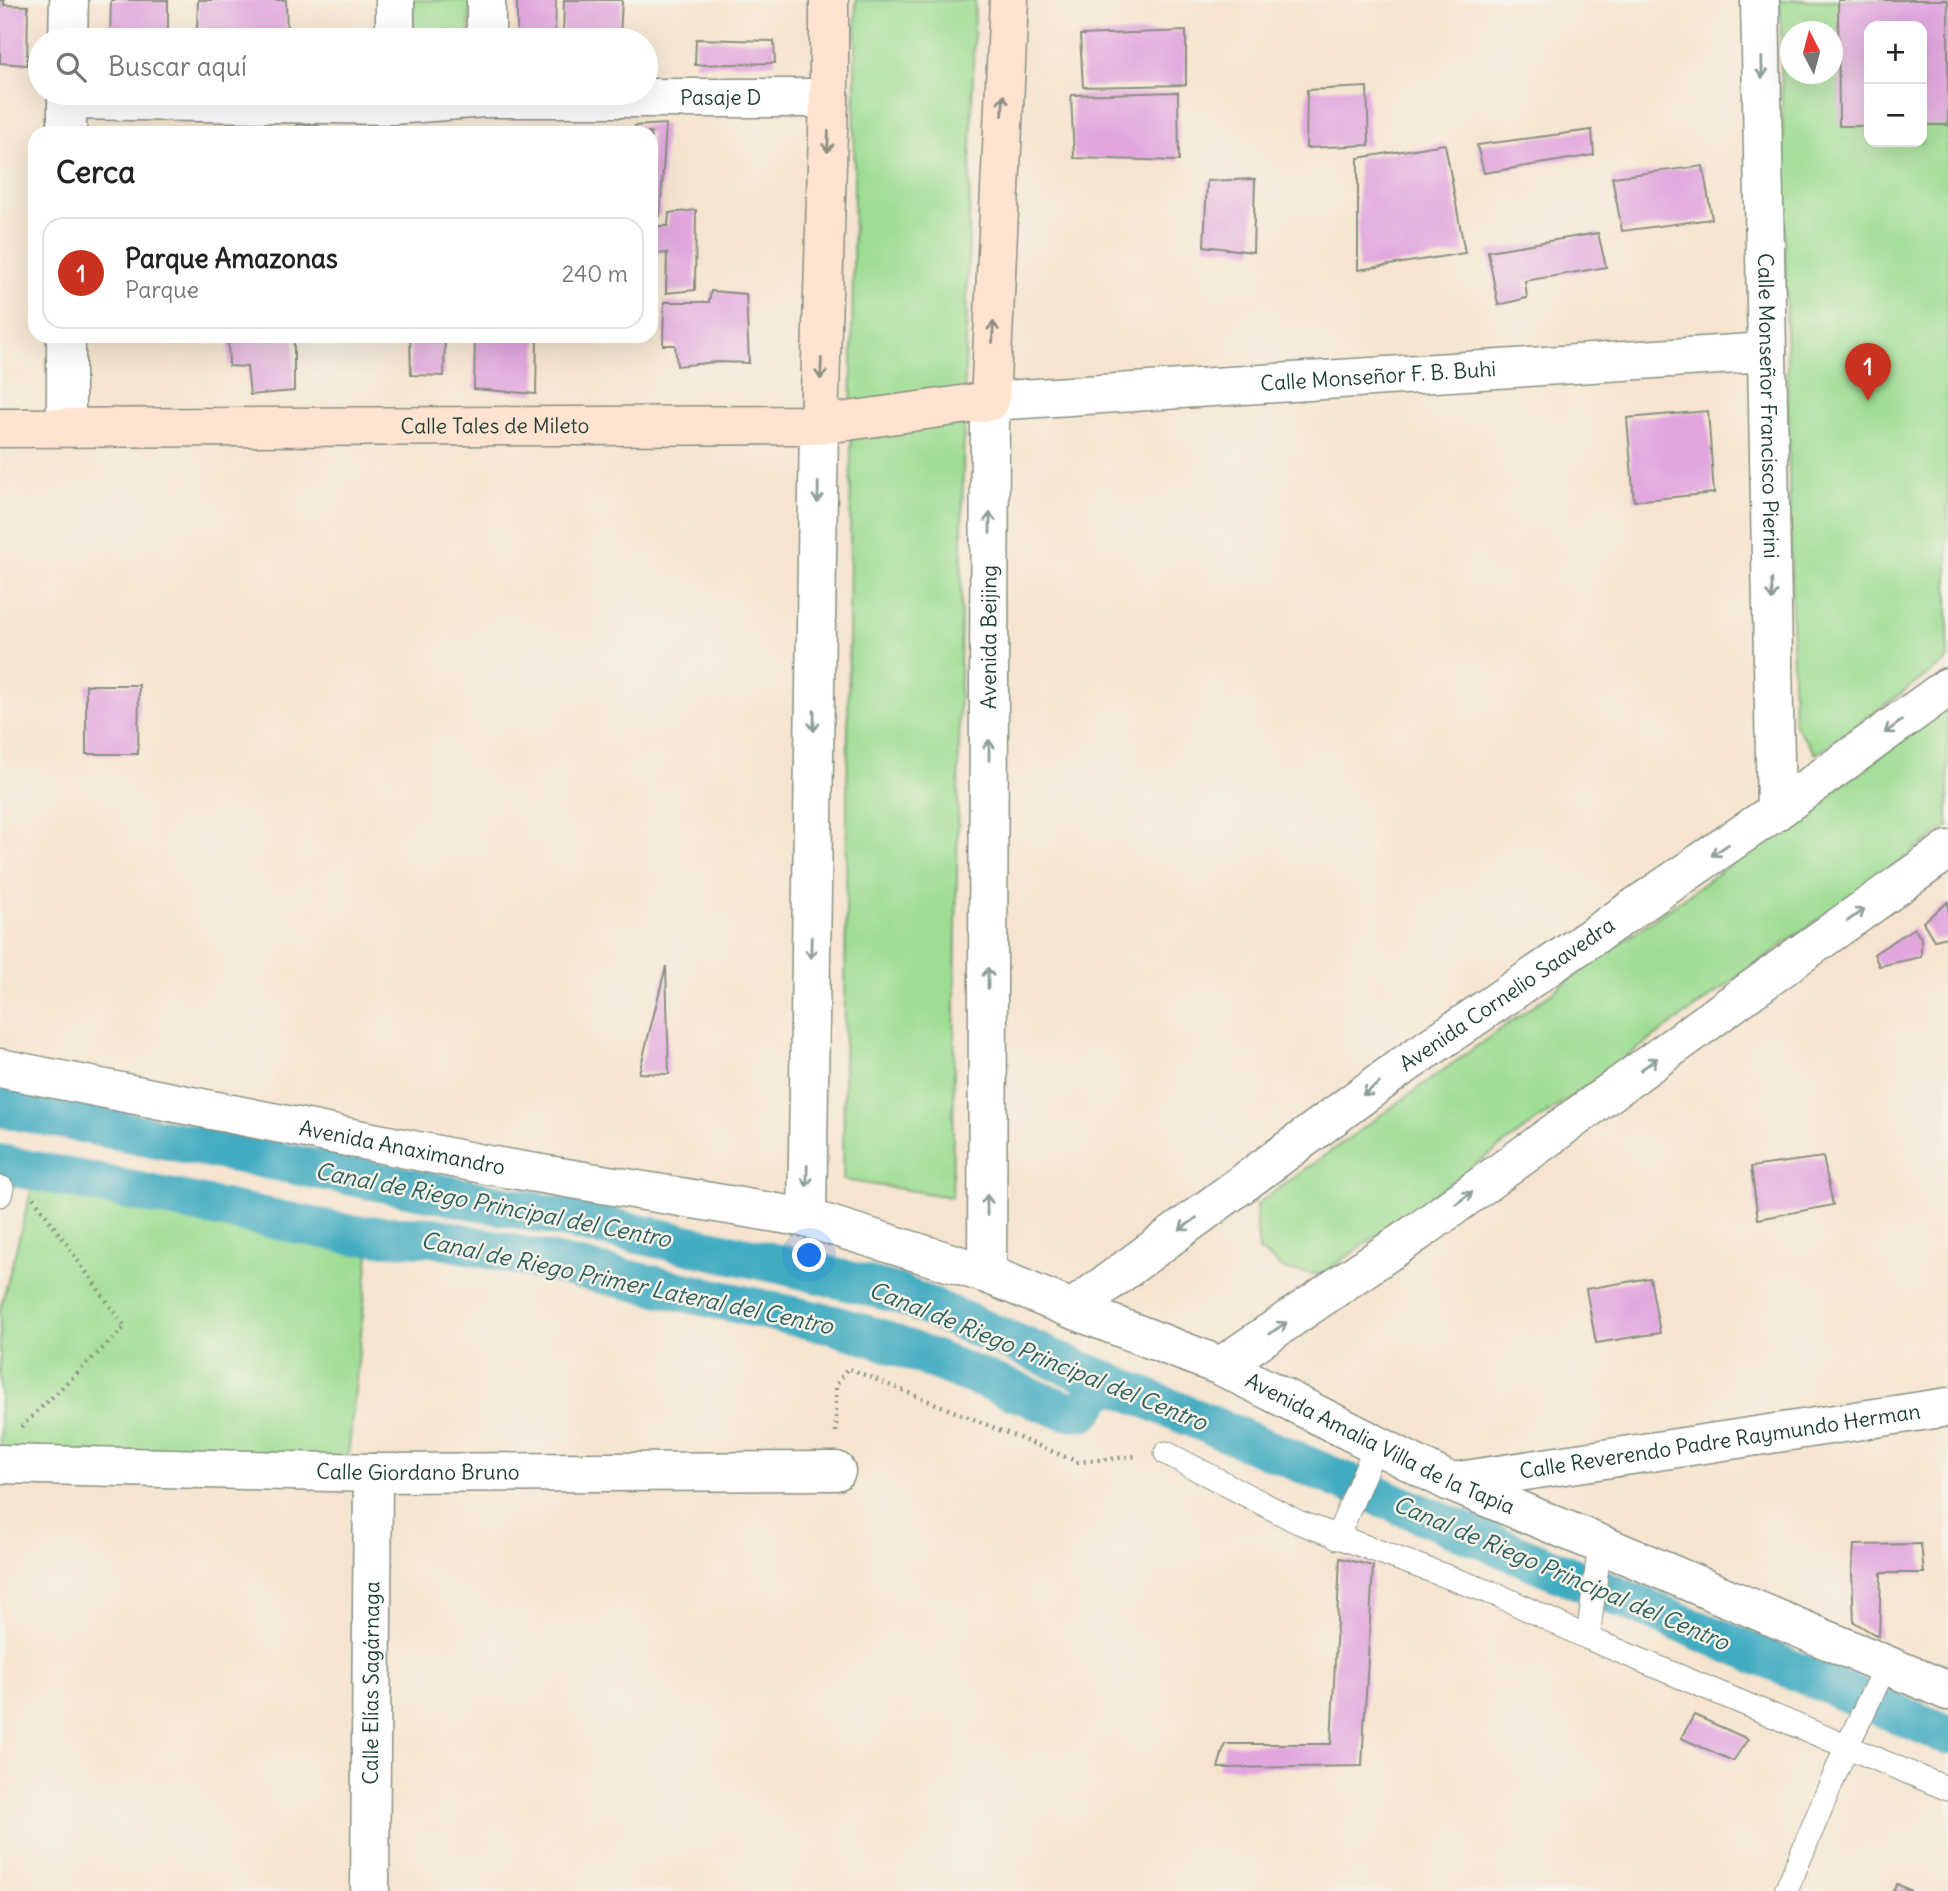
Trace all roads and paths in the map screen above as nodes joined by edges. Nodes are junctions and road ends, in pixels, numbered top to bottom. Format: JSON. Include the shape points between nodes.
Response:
{"nodes":[{"id":1,"x":69,"y":0,"type":"edge"},
{"id":2,"x":395,"y":0,"type":"edge"},
{"id":3,"x":486,"y":0,"type":"edge"},
{"id":4,"x":829,"y":0,"type":"edge"},
{"id":5,"x":1009,"y":0,"type":"edge"},
{"id":6,"x":1760,"y":0,"type":"edge"},
{"id":7,"x":68,"y":28,"type":"edge"},
{"id":8,"x":394,"y":28,"type":"edge"},
{"id":9,"x":486,"y":28,"type":"edge"},
{"id":10,"x":658,"y":96,"type":"edge"},
{"id":11,"x":829,"y":97,"type":"junction"},
{"id":12,"x":176,"y":105,"type":"edge"},
{"id":13,"x":67,"y":108,"type":"edge"},
{"id":14,"x":66,"y":343,"type":"edge"},
{"id":15,"x":1767,"y":352,"type":"junction"},
{"id":16,"x":990,"y":401,"type":"junction"},
{"id":17,"x":819,"y":425,"type":"junction"},
{"id":18,"x":66,"y":427,"type":"junction"},
{"id":19,"x":0,"y":428,"type":"edge"},
{"id":20,"x":1948,"y":687,"type":"edge"},
{"id":21,"x":1776,"y":811,"type":"junction"},
{"id":22,"x":1948,"y":850,"type":"edge"},
{"id":23,"x":0,"y":1068,"type":"edge"},
{"id":24,"x":31,"y":1195,"type":"dead end"},
{"id":25,"x":807,"y":1218,"type":"junction"},
{"id":26,"x":987,"y":1274,"type":"junction"},
{"id":27,"x":1073,"y":1309,"type":"junction"},
{"id":28,"x":1222,"y":1366,"type":"junction"},
{"id":29,"x":1948,"y":1408,"type":"edge"},
{"id":30,"x":19,"y":1428,"type":"dead end"},
{"id":31,"x":1166,"y":1453,"type":"joint"},
{"id":32,"x":1371,"y":1458,"type":"junction"},
{"id":33,"x":0,"y":1464,"type":"edge"},
{"id":34,"x":836,"y":1471,"type":"joint"},
{"id":35,"x":373,"y":1473,"type":"junction"},
{"id":36,"x":1450,"y":1482,"type":"junction"},
{"id":37,"x":1341,"y":1528,"type":"junction"},
{"id":38,"x":1598,"y":1560,"type":"junction"},
{"id":39,"x":1589,"y":1630,"type":"junction"},
{"id":40,"x":1883,"y":1672,"type":"junction"},
{"id":41,"x":1948,"y":1691,"type":"edge"},
{"id":42,"x":1846,"y":1748,"type":"junction"},
{"id":43,"x":1948,"y":1789,"type":"edge"},
{"id":44,"x":370,"y":1891,"type":"edge"},
{"id":45,"x":1786,"y":1891,"type":"edge"}],
"edges":[{"from":1,"to":7,"type":"street"},
{"from":2,"to":8,"type":"street"},
{"from":3,"to":9,"type":"street"},
{"from":4,"to":11,"type":"street"},
{"from":16,"to":5,"type":"street","name":"Avenida Beijing","one_way":true},
{"from":6,"to":15,"type":"street","name":"Calle Monseñor Francisco Pierini","one_way":true},
{"from":10,"to":11,"type":"street","name":"Pasaje D"},
{"from":11,"to":17,"type":"street","one_way":true},
{"from":12,"to":13,"type":"street","name":"Pasaje D"},
{"from":14,"to":18,"type":"street"},
{"from":15,"to":16,"type":"street","name":"Calle Monseñor F. B. Buhi"},
{"from":15,"to":21,"type":"street","name":"Calle Monseñor Francisco Pierini","one_way":true},
{"from":16,"to":17,"type":"street","name":"Calle Tales de Mileto"},
{"from":26,"to":16,"type":"street","name":"Avenida Beijing","one_way":true},
{"from":17,"to":18,"type":"street","name":"Calle Tales de Mileto"},
{"from":17,"to":25,"type":"street","one_way":true},
{"from":18,"to":19,"type":"street","name":"Calle Tales de Mileto"},
{"from":20,"to":21,"type":"street","name":"Avenida Cornelio Saavedra","one_way":true},
{"from":21,"to":27,"type":"street","name":"Avenida Cornelio Saavedra","one_way":true,"via":[[1397,1070]]},
{"from":28,"to":22,"type":"street","one_way":true,"via":[[1422,1229]]},
{"from":23,"to":25,"type":"street","name":"Avenida Anaximandro","via":[[488,1165]]},
{"from":24,"to":30,"type":"path","via":[[125,1327]]},
{"from":25,"to":26,"type":"street","name":"Avenida Amalia Villa de la Tapia"},
{"from":26,"to":27,"type":"street","name":"Avenida Amalia Villa de la Tapia"},
{"from":27,"to":28,"type":"street","name":"Avenida Amalia Villa de la Tapia"},
{"from":28,"to":32,"type":"street","name":"Avenida Amalia Villa de la Tapia"},
{"from":29,"to":36,"type":"street","name":"Calle Reverendo Padre Raymundo Herman"},
{"from":31,"to":34,"type":"path","via":[[1078,1462],[848,1368],[836,1385]]},
{"from":31,"to":37,"type":"lane","via":[[1298,1522]]},
{"from":32,"to":36,"type":"street","name":"Avenida Amalia Villa de la Tapia"},
{"from":32,"to":37,"type":"lane"},
{"from":33,"to":35,"type":"street","name":"Calle Giordano Bruno"},
{"from":34,"to":35,"type":"street","name":"Calle Giordano Bruno"},
{"from":35,"to":44,"type":"street","name":"Calle Elías Sagárnaga"},
{"from":36,"to":38,"type":"street","name":"Avenida Amalia Villa de la Tapia"},
{"from":37,"to":39,"type":"lane"},
{"from":38,"to":39,"type":"lane"},
{"from":38,"to":40,"type":"street","name":"Avenida Amalia Villa de la Tapia"},
{"from":39,"to":42,"type":"lane"},
{"from":40,"to":41,"type":"street","name":"Avenida Amalia Villa de la Tapia"},
{"from":40,"to":42,"type":"lane"},
{"from":42,"to":43,"type":"lane"},
{"from":42,"to":45,"type":"lane"}]}
